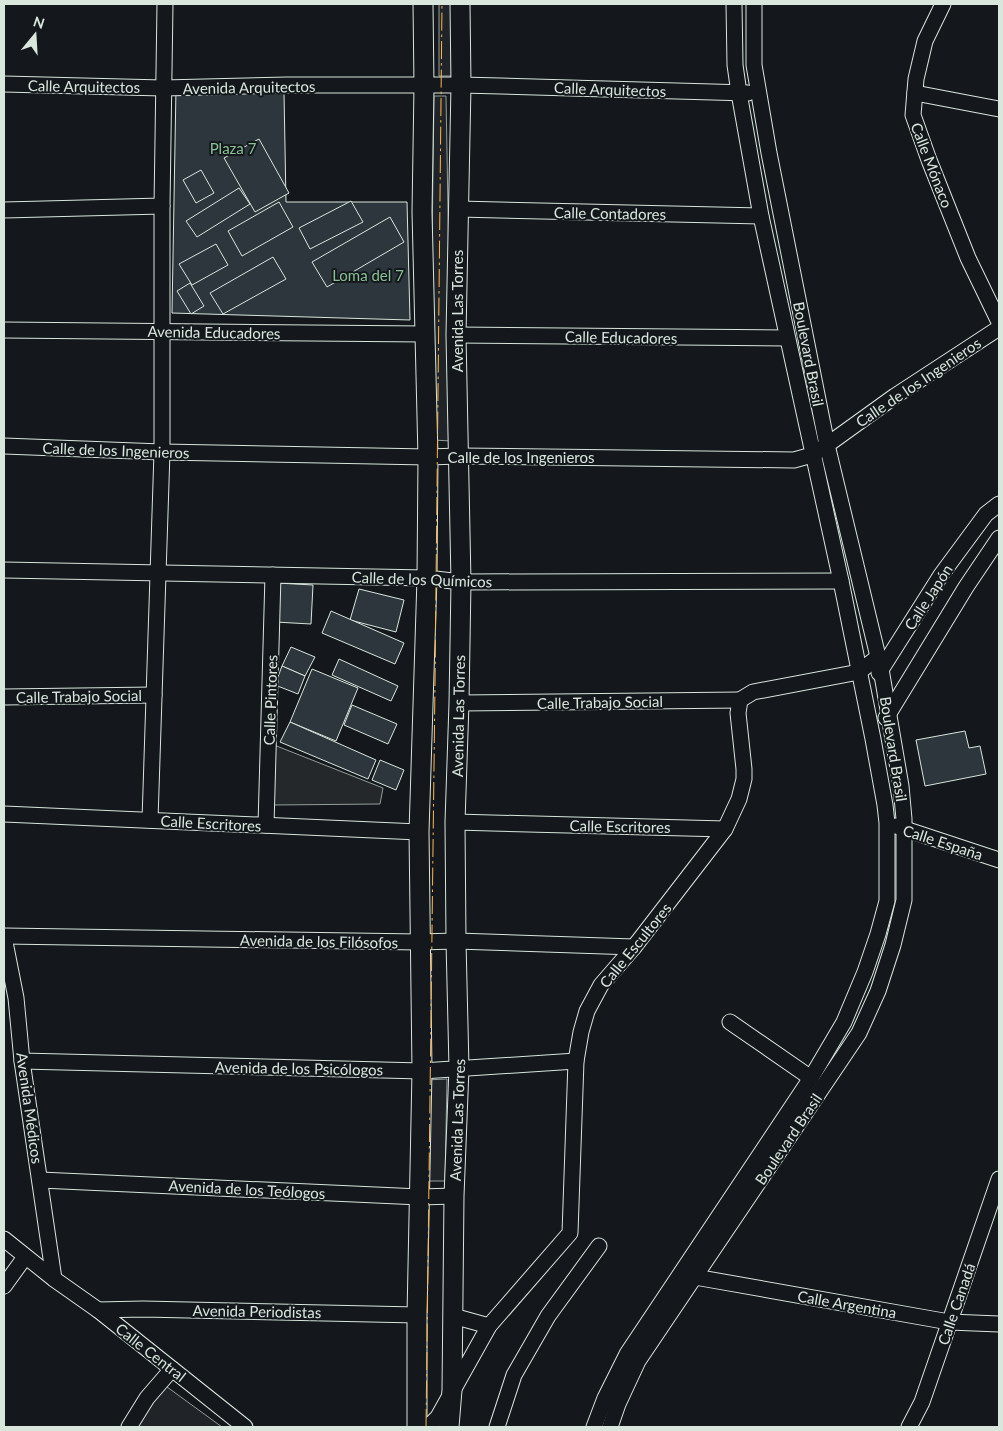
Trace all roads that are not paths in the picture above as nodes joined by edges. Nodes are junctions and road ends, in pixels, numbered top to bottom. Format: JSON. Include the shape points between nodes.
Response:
{"nodes":[{"id":1,"x":165,"y":4,"type":"edge"},
{"id":2,"x":423,"y":4,"type":"edge"},
{"id":3,"x":460,"y":4,"type":"edge"},
{"id":4,"x":734,"y":4,"type":"edge"},
{"id":5,"x":754,"y":4,"type":"edge"},
{"id":6,"x":943,"y":4,"type":"edge"},
{"id":7,"x":4,"y":84,"type":"edge"},
{"id":8,"x":461,"y":85,"type":"junction"},
{"id":9,"x":424,"y":86,"type":"junction"},
{"id":10,"x":163,"y":88,"type":"junction"},
{"id":11,"x":759,"y":92,"type":"junction"},
{"id":12,"x":738,"y":93,"type":"junction"},
{"id":13,"x":915,"y":93,"type":"junction"},
{"id":14,"x":999,"y":109,"type":"edge"},
{"id":15,"x":162,"y":206,"type":"junction"},
{"id":16,"x":458,"y":209,"type":"junction"},
{"id":17,"x":4,"y":210,"type":"edge"},
{"id":18,"x":761,"y":216,"type":"junction"},
{"id":19,"x":999,"y":322,"type":"edge"},
{"id":20,"x":999,"y":328,"type":"edge"},
{"id":21,"x":4,"y":330,"type":"edge"},
{"id":22,"x":162,"y":331,"type":"junction"},
{"id":23,"x":424,"y":334,"type":"junction"},
{"id":24,"x":456,"y":335,"type":"junction"},
{"id":25,"x":787,"y":338,"type":"junction"},
{"id":26,"x":827,"y":445,"type":"junction"},
{"id":27,"x":4,"y":446,"type":"edge"},
{"id":28,"x":162,"y":452,"type":"junction"},
{"id":29,"x":812,"y":454,"type":"junction"},
{"id":30,"x":459,"y":456,"type":"junction"},
{"id":31,"x":428,"y":457,"type":"junction"},
{"id":32,"x":999,"y":504,"type":"edge"},
{"id":33,"x":999,"y":538,"type":"edge"},
{"id":34,"x":4,"y":570,"type":"edge"},
{"id":35,"x":157,"y":573,"type":"junction"},
{"id":36,"x":273,"y":575,"type":"junction"},
{"id":37,"x":427,"y":578,"type":"junction"},
{"id":38,"x":841,"y":581,"type":"junction"},
{"id":39,"x":461,"y":582,"type":"junction"},
{"id":40,"x":880,"y":663,"type":"junction"},
{"id":41,"x":859,"y":672,"type":"junction"},
{"id":42,"x":154,"y":695,"type":"junction"},
{"id":43,"x":4,"y":697,"type":"edge"},
{"id":44,"x":865,"y":697,"type":"junction"},
{"id":45,"x":740,"y":700,"type":"junction"},
{"id":46,"x":459,"y":703,"type":"junction"},
{"id":47,"x":888,"y":715,"type":"junction"},
{"id":48,"x":873,"y":738,"type":"junction"},
{"id":49,"x":4,"y":814,"type":"edge"},
{"id":50,"x":150,"y":820,"type":"junction"},
{"id":51,"x":455,"y":822,"type":"junction"},
{"id":52,"x":888,"y":824,"type":"junction"},
{"id":53,"x":266,"y":825,"type":"junction"},
{"id":54,"x":725,"y":829,"type":"junction"},
{"id":55,"x":905,"y":829,"type":"junction"},
{"id":56,"x":419,"y":832,"type":"junction"},
{"id":57,"x":999,"y":860,"type":"edge"},
{"id":58,"x":4,"y":936,"type":"edge"},
{"id":59,"x":456,"y":941,"type":"junction"},
{"id":60,"x":419,"y":942,"type":"junction"},
{"id":61,"x":634,"y":947,"type":"junction"},
{"id":62,"x":10,"y":996,"type":"edge"},
{"id":63,"x":730,"y":1022,"type":"dead end"},
{"id":64,"x":22,"y":1061,"type":"junction"},
{"id":65,"x":576,"y":1061,"type":"junction"},
{"id":66,"x":459,"y":1068,"type":"junction"},
{"id":67,"x":422,"y":1071,"type":"junction"},
{"id":68,"x":811,"y":1078,"type":"junction"},
{"id":69,"x":999,"y":1179,"type":"edge"},
{"id":70,"x":40,"y":1180,"type":"junction"},
{"id":71,"x":454,"y":1196,"type":"junction"},
{"id":72,"x":420,"y":1197,"type":"junction"},
{"id":73,"x":4,"y":1239,"type":"edge"},
{"id":74,"x":600,"y":1246,"type":"dead end"},
{"id":75,"x":25,"y":1257,"type":"junction"},
{"id":76,"x":695,"y":1277,"type":"junction"},
{"id":77,"x":54,"y":1279,"type":"junction"},
{"id":78,"x":4,"y":1286,"type":"edge"},
{"id":79,"x":98,"y":1310,"type":"junction"},
{"id":80,"x":417,"y":1315,"type":"junction"},
{"id":81,"x":453,"y":1316,"type":"junction"},
{"id":82,"x":950,"y":1322,"type":"junction"},
{"id":83,"x":999,"y":1324,"type":"edge"},
{"id":84,"x":489,"y":1326,"type":"junction"},
{"id":85,"x":172,"y":1369,"type":"junction"},
{"id":86,"x":452,"y":1390,"type":"junction"},
{"id":87,"x":129,"y":1427,"type":"edge"},
{"id":88,"x":245,"y":1427,"type":"edge"},
{"id":89,"x":418,"y":1427,"type":"edge"},
{"id":90,"x":428,"y":1427,"type":"edge"},
{"id":91,"x":449,"y":1427,"type":"edge"},
{"id":92,"x":497,"y":1427,"type":"edge"},
{"id":93,"x":594,"y":1427,"type":"edge"},
{"id":94,"x":610,"y":1427,"type":"edge"},
{"id":95,"x":909,"y":1427,"type":"edge"}],
"edges":[{"from":1,"to":10,"type":"street"},
{"from":2,"to":9,"type":"main road"},
{"from":3,"to":8,"type":"main road","name":"Avenida Las Torres"},
{"from":4,"to":12,"type":"street","name":"Boulevard Brasil"},
{"from":5,"to":11,"type":"street","name":"Boulevard Brasil","via":[[754,65]]},
{"from":6,"to":13,"type":"street","name":"Calle Mónaco","via":[[925,41]]},
{"from":7,"to":10,"type":"street","name":"Calle Arquitectos"},
{"from":8,"to":9,"type":"street","name":"Avenida Arquitectos"},
{"from":8,"to":12,"type":"street","name":"Calle Arquitectos"},
{"from":8,"to":16,"type":"main road","name":"Avenida Las Torres"},
{"from":9,"to":10,"type":"street","name":"Avenida Arquitectos"},
{"from":9,"to":23,"type":"main road"},
{"from":10,"to":15,"type":"street","name":"Avenida Arquitectos"},
{"from":11,"to":12,"type":"street","name":"Calle Arquitectos"},
{"from":11,"to":26,"type":"street","name":"Boulevard Brasil"},
{"from":12,"to":18,"type":"street","name":"Boulevard Brasil"},
{"from":13,"to":14,"type":"street"},
{"from":13,"to":19,"type":"street","name":"Calle Mónaco","via":[[913,115],[929,160],[968,258]]},
{"from":15,"to":17,"type":"street"},
{"from":15,"to":22,"type":"street","name":"Avenida Arquitectos"},
{"from":16,"to":18,"type":"street","name":"Calle Contadores"},
{"from":16,"to":24,"type":"main road","name":"Avenida Las Torres"},
{"from":18,"to":25,"type":"street","name":"Boulevard Brasil"},
{"from":20,"to":26,"type":"street","name":"Calle de los Ingenieros"},
{"from":21,"to":22,"type":"street","name":"Avenida Educadores"},
{"from":22,"to":23,"type":"street","name":"Avenida Educadores"},
{"from":22,"to":28,"type":"street","name":"Avenida Arquitectos"},
{"from":23,"to":31,"type":"main road"},
{"from":24,"to":25,"type":"street","name":"Calle Educadores"},
{"from":24,"to":30,"type":"main road","name":"Avenida Las Torres"},
{"from":25,"to":29,"type":"street","name":"Boulevard Brasil"},
{"from":26,"to":29,"type":"street","name":"Calle de los Ingenieros"},
{"from":26,"to":40,"type":"street","name":"Boulevard Brasil"},
{"from":27,"to":28,"type":"street","name":"Calle de los Ingenieros"},
{"from":28,"to":31,"type":"street","name":"Calle de los Ingenieros"},
{"from":28,"to":35,"type":"street","name":"Avenida Arquitectos"},
{"from":29,"to":30,"type":"street","name":"Calle de los Ingenieros","via":[[794,460]]},
{"from":29,"to":38,"type":"street","name":"Boulevard Brasil"},
{"from":30,"to":31,"type":"street","name":"Calle de los Ingenieros"},
{"from":30,"to":39,"type":"main road","name":"Avenida Las Torres"},
{"from":31,"to":37,"type":"main road"},
{"from":32,"to":40,"type":"street","name":"Calle Japón","via":[[986,514]]},
{"from":33,"to":47,"type":"street","name":"Calle Japón"},
{"from":34,"to":35,"type":"street","name":"Calle de los Químicos"},
{"from":35,"to":36,"type":"street","name":"Calle de los Químicos"},
{"from":35,"to":42,"type":"street"},
{"from":36,"to":37,"type":"street","name":"Calle de los Químicos"},
{"from":36,"to":53,"type":"street","name":"Calle Pintores"},
{"from":37,"to":39,"type":"street","name":"Calle de los Químicos"},
{"from":37,"to":56,"type":"main road"},
{"from":38,"to":39,"type":"street","name":"Calle de los Químicos"},
{"from":38,"to":41,"type":"street","name":"Boulevard Brasil"},
{"from":39,"to":46,"type":"main road","name":"Avenida Las Torres"},
{"from":40,"to":41,"type":"street"},
{"from":40,"to":44,"type":"street","name":"Calle Japón"},
{"from":40,"to":47,"type":"street","name":"Boulevard Brasil"},
{"from":41,"to":44,"type":"street","name":"Boulevard Brasil"},
{"from":41,"to":45,"type":"street","via":[[753,692]]},
{"from":42,"to":43,"type":"street","name":"Calle Trabajo Social"},
{"from":42,"to":50,"type":"street"},
{"from":44,"to":48,"type":"street","name":"Boulevard Brasil"},
{"from":45,"to":46,"type":"street","name":"Calle Trabajo Social"},
{"from":45,"to":54,"type":"street","name":"Calle Escultores","via":[[738,713],[744,779]]},
{"from":46,"to":51,"type":"main road","name":"Avenida Las Torres"},
{"from":47,"to":48,"type":"street","name":"Calle Japón"},
{"from":47,"to":55,"type":"street","name":"Boulevard Brasil"},
{"from":48,"to":52,"type":"street","name":"Boulevard Brasil"},
{"from":49,"to":50,"type":"street","name":"Calle Escritores"},
{"from":50,"to":53,"type":"street","name":"Calle Escritores"},
{"from":51,"to":54,"type":"street","name":"Calle Escritores"},
{"from":51,"to":59,"type":"main road","name":"Avenida Las Torres"},
{"from":52,"to":55,"type":"street","name":"Calle España"},
{"from":52,"to":68,"type":"street","name":"Boulevard Brasil","via":[[887,901],[878,934],[844,1022]]},
{"from":53,"to":56,"type":"street","name":"Calle Escritores"},
{"from":54,"to":61,"type":"street","name":"Calle Escultores"},
{"from":55,"to":57,"type":"street","name":"Calle España"},
{"from":55,"to":76,"type":"street","name":"Boulevard Brasil","via":[[904,900],[894,945],[859,1033]]},
{"from":56,"to":60,"type":"main road"},
{"from":58,"to":60,"type":"street","name":"Avenida de los Filósofos"},
{"from":58,"to":62,"type":"street","name":"Avenida Médicos"},
{"from":59,"to":60,"type":"street","name":"Avenida de los Filósofos"},
{"from":59,"to":61,"type":"street","name":"Avenida de los Filósofos"},
{"from":59,"to":66,"type":"main road","name":"Avenida Las Torres"},
{"from":60,"to":67,"type":"main road"},
{"from":61,"to":65,"type":"street","name":"Calle Escultores","via":[[601,985],[587,1010]]},
{"from":62,"to":64,"type":"street","name":"Avenida Médicos"},
{"from":63,"to":68,"type":"street"},
{"from":64,"to":67,"type":"street","name":"Avenida de los Psicólogos"},
{"from":64,"to":70,"type":"street","name":"Avenida Médicos"},
{"from":65,"to":66,"type":"street","name":"Avenida de los Psicólogos"},
{"from":65,"to":84,"type":"street","name":"Calle Escultores","via":[[570,1233]]},
{"from":66,"to":67,"type":"street","name":"Avenida de los Psicólogos"},
{"from":66,"to":71,"type":"main road","name":"Avenida Las Torres"},
{"from":67,"to":72,"type":"main road"},
{"from":68,"to":93,"type":"street","name":"Boulevard Brasil","via":[[627,1354]]},
{"from":69,"to":82,"type":"street","name":"Calle Canadá"},
{"from":70,"to":72,"type":"street","name":"Avenida de los Teólogos"},
{"from":70,"to":77,"type":"street","name":"Avenida Médicos"},
{"from":71,"to":72,"type":"street","name":"Avenida de los Teólogos"},
{"from":71,"to":81,"type":"main road","name":"Avenida Las Torres"},
{"from":72,"to":80,"type":"main road"},
{"from":73,"to":75,"type":"street","name":"Calle Central"},
{"from":74,"to":92,"type":"street","via":[[548,1316],[514,1375]]},
{"from":75,"to":77,"type":"street","name":"Calle Central"},
{"from":75,"to":78,"type":"street"},
{"from":76,"to":82,"type":"street","name":"Calle Argentina"},
{"from":76,"to":94,"type":"street","name":"Boulevard Brasil","via":[[638,1361]]},
{"from":77,"to":79,"type":"street","name":"Calle Central"},
{"from":79,"to":80,"type":"street","name":"Avenida Periodistas"},
{"from":79,"to":85,"type":"street","name":"Calle Central"},
{"from":80,"to":89,"type":"main road"},
{"from":81,"to":84,"type":"street"},
{"from":81,"to":86,"type":"main road","name":"Avenida Las Torres"},
{"from":82,"to":83,"type":"street","name":"Calle Argentina"},
{"from":82,"to":95,"type":"street","name":"Calle Canadá","via":[[922,1402]]},
{"from":84,"to":86,"type":"street","name":"Calle Escultores"},
{"from":85,"to":87,"type":"street","via":[[147,1398]]},
{"from":85,"to":88,"type":"street","name":"Calle Central"},
{"from":86,"to":90,"type":"street","name":"Calle Escultores","via":[[438,1417]]},
{"from":86,"to":91,"type":"main road","name":"Avenida Las Torres"}]}
